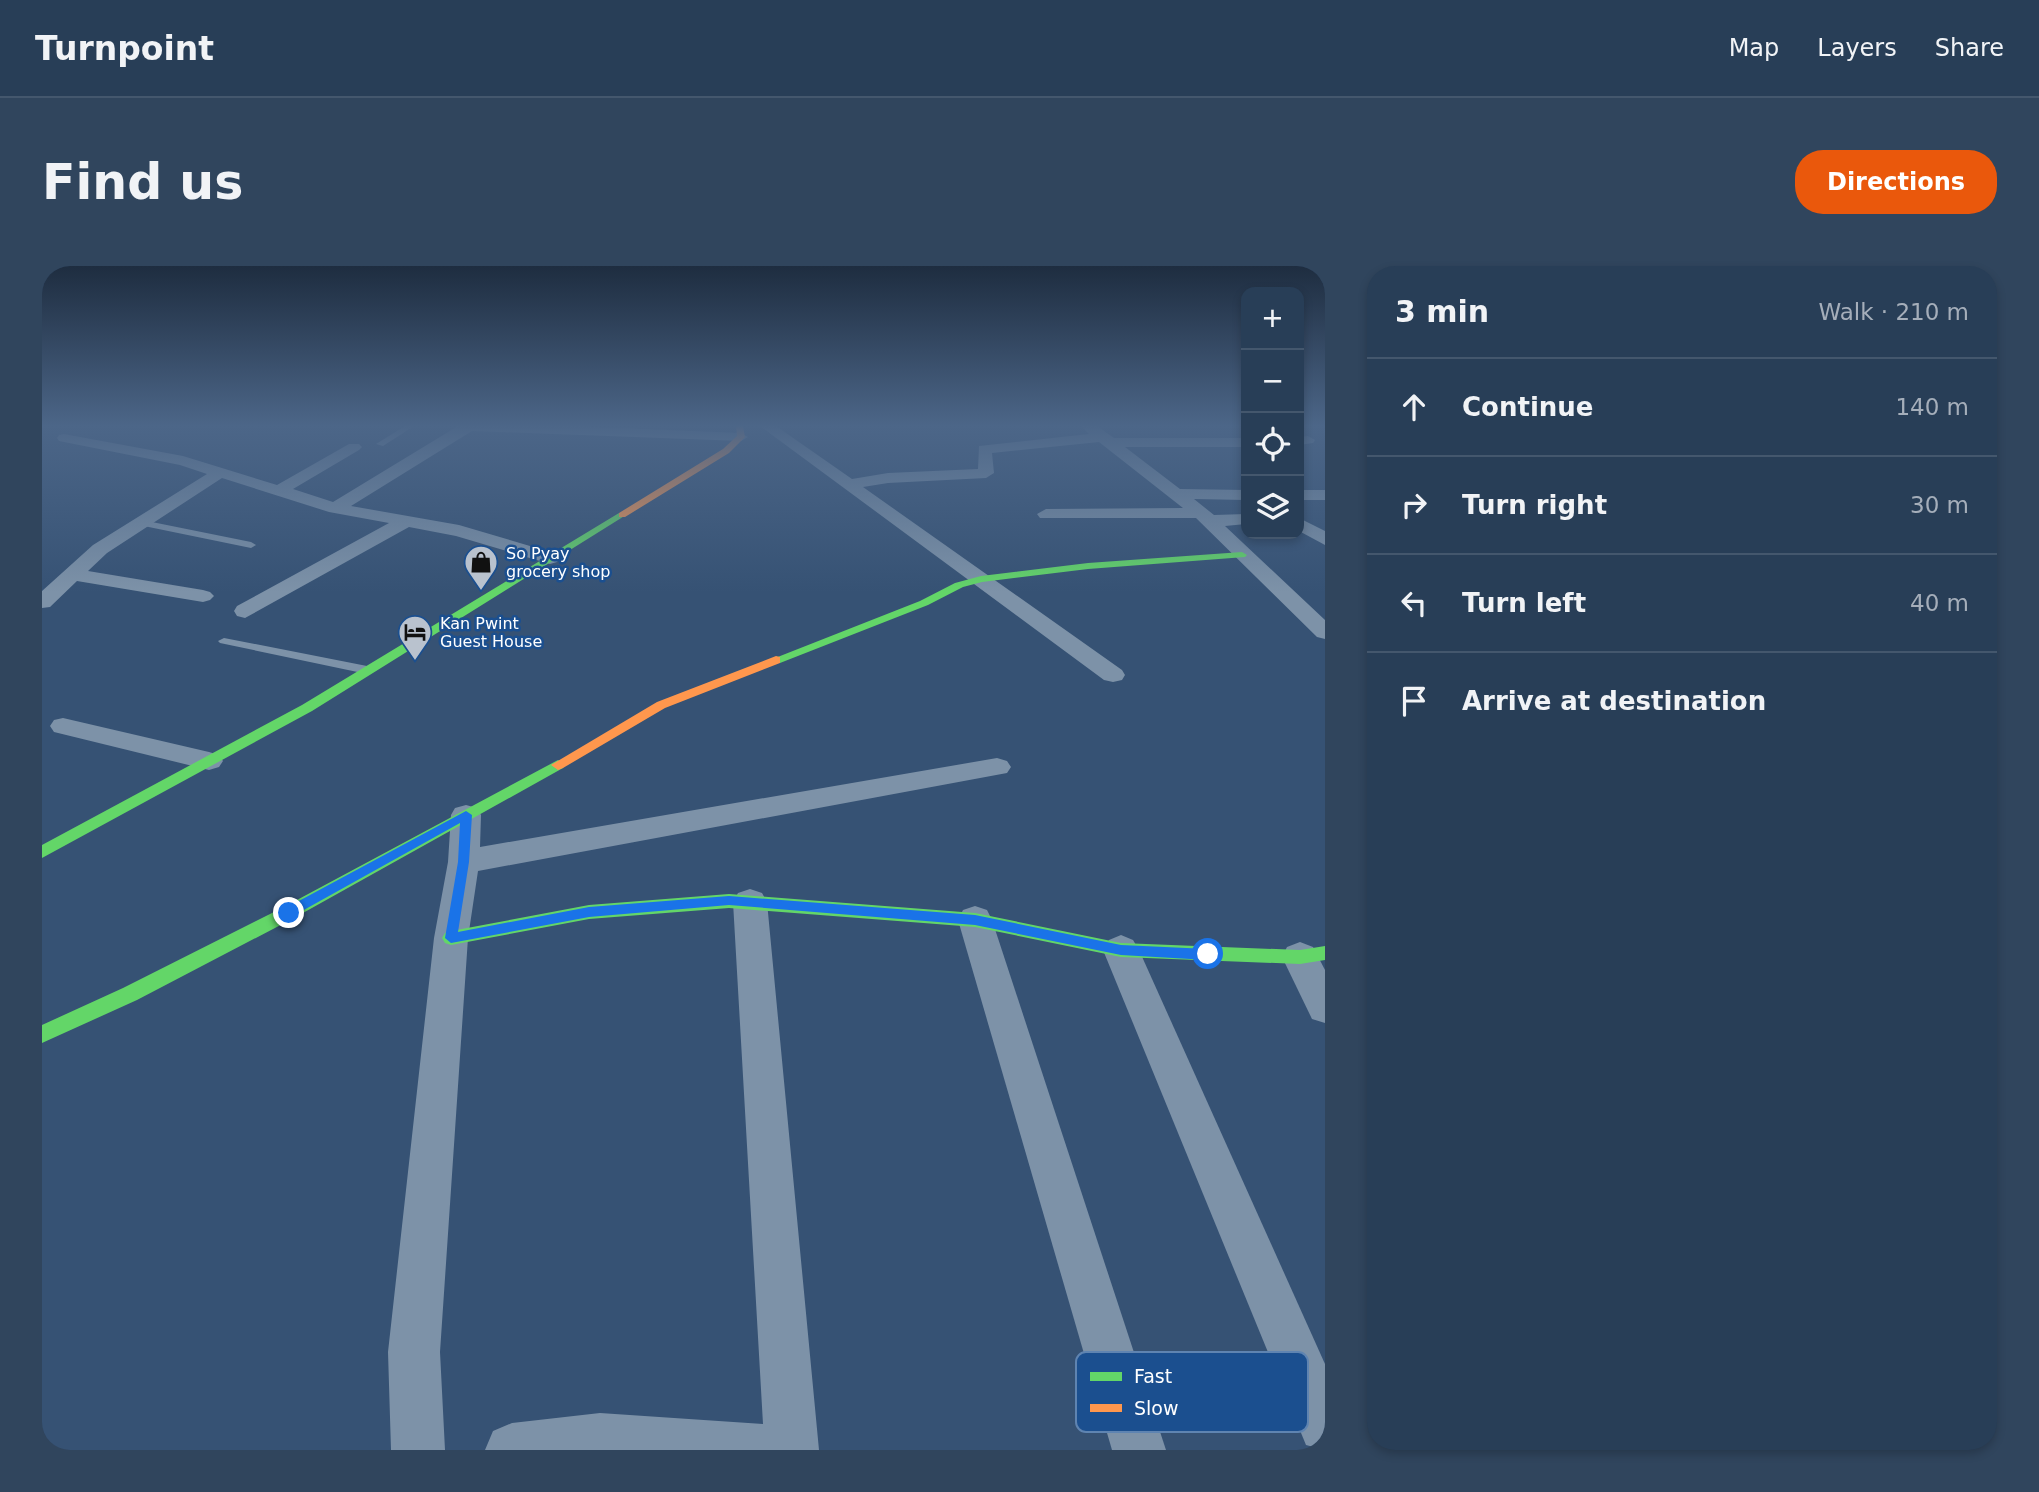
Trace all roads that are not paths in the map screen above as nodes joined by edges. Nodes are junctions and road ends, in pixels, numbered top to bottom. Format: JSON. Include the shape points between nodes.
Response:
{"nodes":[{"id":1,"x":207,"y":481,"type":"edge"},
{"id":2,"x":249,"y":481,"type":"edge"},
{"id":3,"x":295,"y":481,"type":"edge"},
{"id":4,"x":378,"y":481,"type":"edge"},
{"id":5,"x":676,"y":481,"type":"edge"},
{"id":6,"x":844,"y":481,"type":"edge"},
{"id":7,"x":870,"y":481,"type":"edge"},
{"id":8,"x":1162,"y":481,"type":"edge"},
{"id":9,"x":849,"y":485,"type":"junction"},
{"id":10,"x":278,"y":491,"type":"junction"},
{"id":11,"x":1179,"y":494,"type":"junction"},
{"id":12,"x":1241,"y":495,"type":"edge"},
{"id":13,"x":1304,"y":495,"type":"edge"},
{"id":14,"x":1325,"y":495,"type":"edge"},
{"id":15,"x":335,"y":508,"type":"junction"},
{"id":16,"x":1046,"y":513,"type":"dead end"},
{"id":17,"x":1205,"y":517,"type":"junction"},
{"id":18,"x":1304,"y":517,"type":"edge"},
{"id":19,"x":1325,"y":517,"type":"edge"},
{"id":20,"x":1241,"y":519,"type":"edge"},
{"id":21,"x":408,"y":520,"type":"junction"},
{"id":22,"x":142,"y":523,"type":"junction"},
{"id":23,"x":1304,"y":526,"type":"edge"},
{"id":24,"x":1325,"y":538,"type":"edge"},
{"id":25,"x":251,"y":545,"type":"dead end"},
{"id":26,"x":1242,"y":555,"type":"junction"},
{"id":27,"x":550,"y":558,"type":"junction"},
{"id":28,"x":71,"y":574,"type":"junction"},
{"id":29,"x":981,"y":579,"type":"junction"},
{"id":30,"x":203,"y":596,"type":"dead end"},
{"id":31,"x":43,"y":598,"type":"edge"},
{"id":32,"x":1293,"y":604,"type":"junction"},
{"id":33,"x":1325,"y":606,"type":"edge"},
{"id":34,"x":245,"y":611,"type":"dead end"},
{"id":35,"x":1325,"y":632,"type":"edge"},
{"id":36,"x":224,"y":641,"type":"dead end"},
{"id":37,"x":367,"y":670,"type":"junction"},
{"id":38,"x":1114,"y":676,"type":"dead end"},
{"id":39,"x":63,"y":726,"type":"dead end"},
{"id":40,"x":209,"y":761,"type":"junction"},
{"id":41,"x":997,"y":767,"type":"dead end"},
{"id":42,"x":466,"y":815,"type":"junction"},
{"id":43,"x":42,"y":852,"type":"edge"},
{"id":44,"x":464,"y":862,"type":"junction"},
{"id":45,"x":750,"y":902,"type":"junction"},
{"id":46,"x":975,"y":920,"type":"junction"},
{"id":47,"x":451,"y":938,"type":"junction"},
{"id":48,"x":1121,"y":950,"type":"junction"},
{"id":49,"x":1312,"y":955,"type":"edge"},
{"id":50,"x":1325,"y":1007,"type":"edge"},
{"id":51,"x":42,"y":1034,"type":"edge"},
{"id":52,"x":1109,"y":1352,"type":"edge"},
{"id":53,"x":1293,"y":1352,"type":"edge"},
{"id":54,"x":1308,"y":1386,"type":"edge"},
{"id":55,"x":1325,"y":1426,"type":"edge"},
{"id":56,"x":1133,"y":1432,"type":"edge"},
{"id":57,"x":418,"y":1450,"type":"edge"},
{"id":58,"x":512,"y":1450,"type":"edge"},
{"id":59,"x":759,"y":1450,"type":"edge"},
{"id":60,"x":792,"y":1450,"type":"edge"},
{"id":61,"x":1139,"y":1450,"type":"edge"}],
"edges":[{"from":1,"to":22,"type":"street"},
{"from":2,"to":10,"type":"street"},
{"from":3,"to":10,"type":"street"},
{"from":4,"to":15,"type":"street"},
{"from":5,"to":27,"type":"street"},
{"from":6,"to":9,"type":"street"},
{"from":7,"to":9,"type":"street"},
{"from":8,"to":11,"type":"street"},
{"from":9,"to":29,"type":"street"},
{"from":10,"to":15,"type":"street"},
{"from":11,"to":12,"type":"street"},
{"from":11,"to":17,"type":"street"},
{"from":13,"to":14,"type":"street"},
{"from":15,"to":21,"type":"street"},
{"from":16,"to":17,"type":"street"},
{"from":17,"to":20,"type":"street"},
{"from":17,"to":26,"type":"street"},
{"from":18,"to":19,"type":"street"},
{"from":21,"to":27,"type":"street"},
{"from":21,"to":34,"type":"street"},
{"from":22,"to":25,"type":"lane"},
{"from":22,"to":28,"type":"street"},
{"from":23,"to":24,"type":"street"},
{"from":26,"to":29,"type":"street"},
{"from":26,"to":32,"type":"street"},
{"from":27,"to":37,"type":"street"},
{"from":28,"to":30,"type":"street"},
{"from":28,"to":31,"type":"street"},
{"from":29,"to":38,"type":"street"},
{"from":29,"to":42,"type":"street","via":[[661,705]]},
{"from":32,"to":33,"type":"street"},
{"from":32,"to":35,"type":"street"},
{"from":36,"to":37,"type":"lane"},
{"from":37,"to":40,"type":"street"},
{"from":39,"to":40,"type":"street"},
{"from":40,"to":43,"type":"street"},
{"from":41,"to":44,"type":"street"},
{"from":42,"to":44,"type":"street"},
{"from":42,"to":51,"type":"street","via":[[289,913]]},
{"from":44,"to":47,"type":"street"},
{"from":45,"to":46,"type":"street"},
{"from":45,"to":47,"type":"street","via":[[589,912]]},
{"from":45,"to":60,"type":"street"},
{"from":46,"to":48,"type":"street"},
{"from":46,"to":52,"type":"street"},
{"from":47,"to":57,"type":"street","via":[[414,1352]]},
{"from":48,"to":49,"type":"street"},
{"from":48,"to":53,"type":"street"},
{"from":49,"to":50,"type":"street"},
{"from":54,"to":55,"type":"street"},
{"from":56,"to":61,"type":"street"},
{"from":58,"to":59,"type":"street","via":[[600,1440]]}]}
